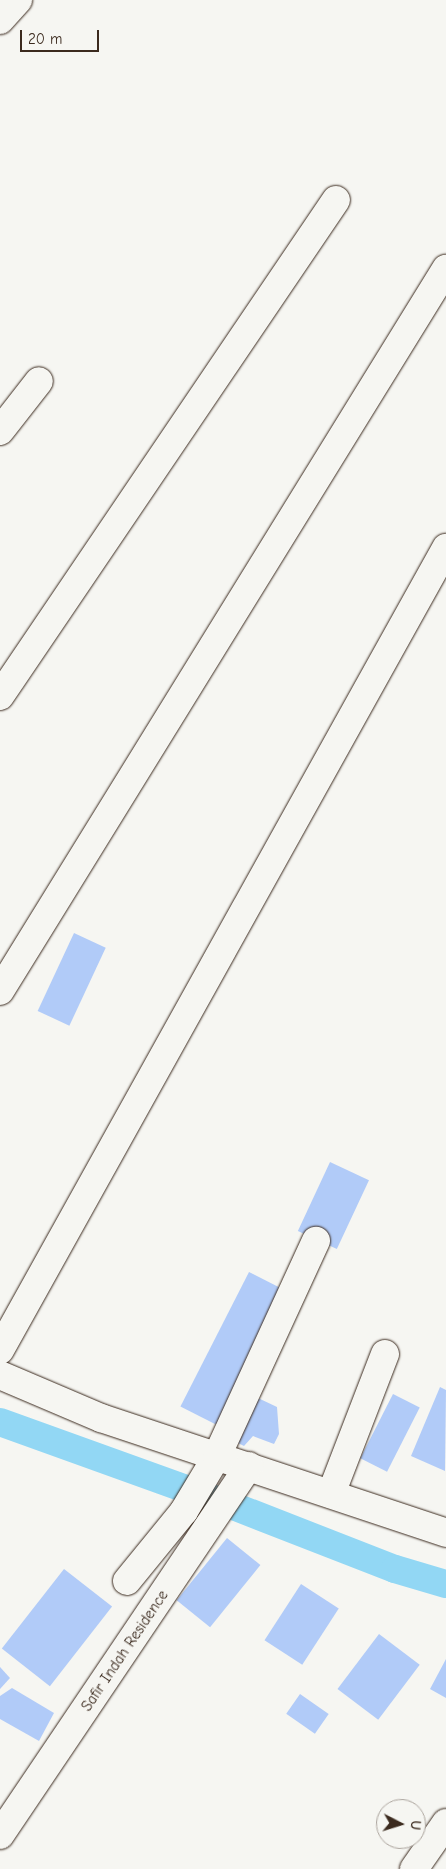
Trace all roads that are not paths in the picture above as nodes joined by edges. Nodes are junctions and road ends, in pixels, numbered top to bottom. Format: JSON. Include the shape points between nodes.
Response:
{"nodes":[{"id":1,"x":18,"y":0,"type":"edge"},
{"id":2,"x":0,"y":20,"type":"edge"},
{"id":3,"x":336,"y":200,"type":"dead end"},
{"id":4,"x":446,"y":269,"type":"edge"},
{"id":5,"x":38,"y":380,"type":"dead end"},
{"id":6,"x":0,"y":431,"type":"edge"},
{"id":7,"x":446,"y":548,"type":"edge"},
{"id":8,"x":0,"y":696,"type":"edge"},
{"id":9,"x":0,"y":991,"type":"edge"},
{"id":10,"x":316,"y":1241,"type":"dead end"},
{"id":11,"x":0,"y":1350,"type":"edge"},
{"id":12,"x":385,"y":1354,"type":"dead end"},
{"id":13,"x":0,"y":1375,"type":"edge"},
{"id":14,"x":211,"y":1464,"type":"junction"},
{"id":15,"x":243,"y":1475,"type":"junction"},
{"id":16,"x":331,"y":1494,"type":"junction"},
{"id":17,"x":446,"y":1533,"type":"edge"},
{"id":18,"x":127,"y":1581,"type":"dead end"},
{"id":19,"x":446,"y":1823,"type":"edge"},
{"id":20,"x":0,"y":1835,"type":"edge"},
{"id":21,"x":414,"y":1869,"type":"edge"}],
"edges":[{"from":1,"to":2,"type":"street"},
{"from":3,"to":8,"type":"street"},
{"from":4,"to":9,"type":"street"},
{"from":5,"to":6,"type":"street"},
{"from":7,"to":11,"type":"street"},
{"from":10,"to":14,"type":"street"},
{"from":12,"to":16,"type":"street"},
{"from":13,"to":14,"type":"street"},
{"from":14,"to":15,"type":"street"},
{"from":14,"to":18,"type":"street","via":[[184,1511]]},
{"from":15,"to":16,"type":"street"},
{"from":15,"to":20,"type":"street","name":"Safir Indah Residence"},
{"from":16,"to":17,"type":"street"},
{"from":19,"to":21,"type":"street"}]}
